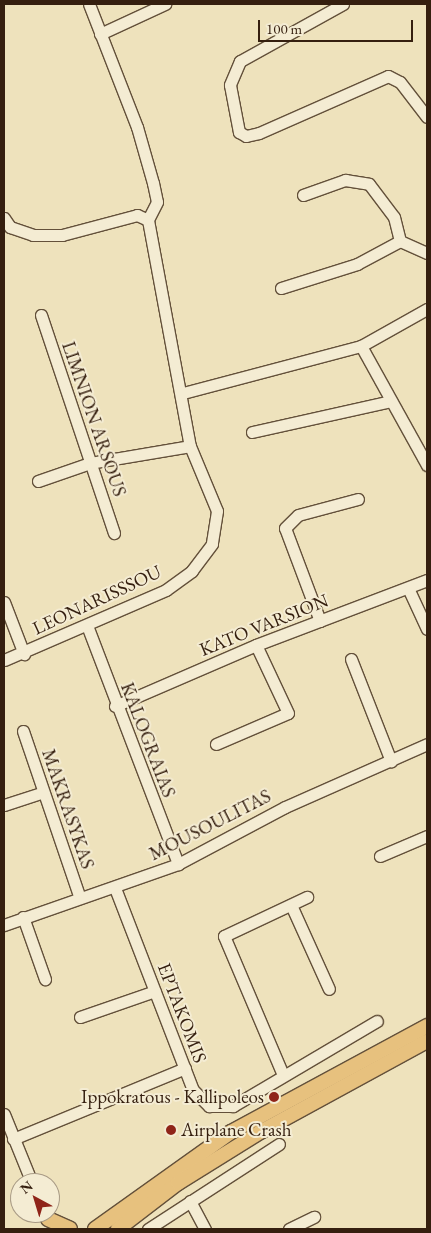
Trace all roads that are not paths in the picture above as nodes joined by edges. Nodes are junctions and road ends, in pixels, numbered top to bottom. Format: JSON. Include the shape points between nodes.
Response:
{"nodes":[{"id":1,"x":89,"y":4,"type":"edge"},
{"id":2,"x":165,"y":4,"type":"edge"},
{"id":3,"x":343,"y":4,"type":"edge"},
{"id":4,"x":100,"y":34,"type":"junction"},
{"id":5,"x":427,"y":117,"type":"edge"},
{"id":6,"x":303,"y":195,"type":"dead end"},
{"id":7,"x":4,"y":218,"type":"edge"},
{"id":8,"x":148,"y":220,"type":"junction"},
{"id":9,"x":400,"y":241,"type":"junction"},
{"id":10,"x":427,"y":253,"type":"edge"},
{"id":11,"x":281,"y":288,"type":"dead end"},
{"id":12,"x":427,"y":309,"type":"edge"},
{"id":13,"x":41,"y":315,"type":"dead end"},
{"id":14,"x":361,"y":346,"type":"junction"},
{"id":15,"x":184,"y":393,"type":"junction"},
{"id":16,"x":391,"y":401,"type":"junction"},
{"id":17,"x":252,"y":432,"type":"dead end"},
{"id":18,"x":190,"y":446,"type":"junction"},
{"id":19,"x":90,"y":463,"type":"junction"},
{"id":20,"x":427,"y":465,"type":"edge"},
{"id":21,"x":38,"y":481,"type":"dead end"},
{"id":22,"x":358,"y":499,"type":"dead end"},
{"id":23,"x":114,"y":533,"type":"dead end"},
{"id":24,"x":427,"y":580,"type":"edge"},
{"id":25,"x":408,"y":588,"type":"junction"},
{"id":26,"x":4,"y":602,"type":"edge"},
{"id":27,"x":320,"y":621,"type":"junction"},
{"id":28,"x":88,"y":628,"type":"junction"},
{"id":29,"x":427,"y":629,"type":"edge"},
{"id":30,"x":256,"y":645,"type":"junction"},
{"id":31,"x":24,"y":654,"type":"junction"},
{"id":32,"x":350,"y":659,"type":"dead end"},
{"id":33,"x":4,"y":660,"type":"edge"},
{"id":34,"x":115,"y":706,"type":"junction"},
{"id":35,"x":23,"y":731,"type":"dead end"},
{"id":36,"x":216,"y":744,"type":"dead end"},
{"id":37,"x":427,"y":744,"type":"edge"},
{"id":38,"x":392,"y":761,"type":"junction"},
{"id":39,"x":42,"y":793,"type":"junction"},
{"id":40,"x":4,"y":804,"type":"edge"},
{"id":41,"x":427,"y":836,"type":"edge"},
{"id":42,"x":380,"y":856,"type":"dead end"},
{"id":43,"x":178,"y":864,"type":"junction"},
{"id":44,"x":115,"y":888,"type":"junction"},
{"id":45,"x":308,"y":897,"type":"dead end"},
{"id":46,"x":80,"y":898,"type":"junction"},
{"id":47,"x":291,"y":905,"type":"junction"},
{"id":48,"x":23,"y":917,"type":"junction"},
{"id":49,"x":4,"y":924,"type":"edge"},
{"id":50,"x":45,"y":980,"type":"dead end"},
{"id":51,"x":329,"y":989,"type":"dead end"},
{"id":52,"x":155,"y":991,"type":"junction"},
{"id":53,"x":80,"y":1017,"type":"dead end"},
{"id":54,"x":377,"y":1021,"type":"dead end"},
{"id":55,"x":427,"y":1026,"type":"edge"},
{"id":56,"x":427,"y":1041,"type":"edge"},
{"id":57,"x":185,"y":1068,"type":"junction"},
{"id":58,"x":283,"y":1075,"type":"junction"},
{"id":59,"x":4,"y":1114,"type":"edge"},
{"id":60,"x":13,"y":1139,"type":"junction"},
{"id":61,"x":279,"y":1144,"type":"dead end"},
{"id":62,"x":28,"y":1173,"type":"edge"},
{"id":63,"x":190,"y":1201,"type":"junction"},
{"id":64,"x":314,"y":1217,"type":"dead end"},
{"id":65,"x":52,"y":1223,"type":"edge"},
{"id":66,"x":70,"y":1229,"type":"edge"},
{"id":67,"x":95,"y":1229,"type":"edge"},
{"id":68,"x":118,"y":1229,"type":"edge"},
{"id":69,"x":148,"y":1229,"type":"edge"},
{"id":70,"x":205,"y":1229,"type":"edge"},
{"id":71,"x":289,"y":1229,"type":"edge"}],
"edges":[{"from":1,"to":4,"type":"street"},
{"from":2,"to":4,"type":"street"},
{"from":3,"to":5,"type":"street","via":[[240,62],[232,72],[230,99],[239,132],[246,136],[259,133],[388,76],[400,82]]},
{"from":4,"to":8,"type":"street","via":[[137,127],[153,183],[157,202]]},
{"from":6,"to":9,"type":"street","via":[[345,180],[369,184],[394,217]]},
{"from":7,"to":8,"type":"street","via":[[10,227],[33,235],[62,236],[137,214]]},
{"from":8,"to":15,"type":"street","name":"LEONARISSSOU"},
{"from":9,"to":10,"type":"street"},
{"from":9,"to":11,"type":"street","via":[[358,264]]},
{"from":12,"to":14,"type":"street"},
{"from":13,"to":19,"type":"street","name":"LIMNION ARSOUS"},
{"from":14,"to":15,"type":"street"},
{"from":14,"to":16,"type":"street"},
{"from":15,"to":18,"type":"street","name":"LEONARISSSOU"},
{"from":16,"to":17,"type":"street"},
{"from":16,"to":20,"type":"street"},
{"from":18,"to":19,"type":"street"},
{"from":18,"to":28,"type":"street","name":"LEONARISSSOU","via":[[217,511],[212,544],[192,571],[166,590]]},
{"from":19,"to":21,"type":"street"},
{"from":19,"to":23,"type":"street","name":"LIMNION ARSOUS"},
{"from":22,"to":27,"type":"street","via":[[298,515],[285,528]]},
{"from":24,"to":25,"type":"street","name":"KATO VARSION"},
{"from":25,"to":27,"type":"street","name":"KATO VARSION"},
{"from":25,"to":29,"type":"street"},
{"from":26,"to":31,"type":"street"},
{"from":27,"to":30,"type":"street","name":"KATO VARSION"},
{"from":28,"to":31,"type":"street","name":"LEONARISSSOU"},
{"from":28,"to":34,"type":"street","name":"KALOGRAIAS"},
{"from":30,"to":34,"type":"street","name":"KATO VARSION"},
{"from":30,"to":36,"type":"street","via":[[288,713]]},
{"from":31,"to":33,"type":"street","name":"LEONARISSSOU"},
{"from":32,"to":38,"type":"street"},
{"from":34,"to":43,"type":"street","name":"KALOGRAIAS"},
{"from":35,"to":39,"type":"street","name":"MAKRASYKAS"},
{"from":37,"to":38,"type":"street","name":"MOUSOULITAS"},
{"from":38,"to":43,"type":"street","name":"MOUSOULITAS","via":[[285,807]]},
{"from":39,"to":40,"type":"street"},
{"from":39,"to":46,"type":"street","name":"MAKRASYKAS"},
{"from":41,"to":42,"type":"street"},
{"from":43,"to":44,"type":"street","name":"MOUSOULITAS"},
{"from":44,"to":46,"type":"street","name":"MOUSOULITAS"},
{"from":44,"to":52,"type":"street","name":"EPTAKOMIS"},
{"from":45,"to":47,"type":"street"},
{"from":46,"to":48,"type":"street","name":"MOUSOULITAS"},
{"from":47,"to":51,"type":"street"},
{"from":47,"to":58,"type":"street","via":[[224,936]]},
{"from":48,"to":49,"type":"street","name":"MOUSOULITAS"},
{"from":48,"to":50,"type":"street"},
{"from":52,"to":53,"type":"street"},
{"from":52,"to":57,"type":"street","name":"EPTAKOMIS"},
{"from":54,"to":58,"type":"street","name":"EPTAKOMIS"},
{"from":55,"to":67,"type":"main road","via":[[268,1110],[172,1173]]},
{"from":56,"to":68,"type":"main road","via":[[262,1130],[178,1183]]},
{"from":57,"to":58,"type":"street","name":"EPTAKOMIS","via":[[198,1098],[216,1109],[234,1106]]},
{"from":57,"to":60,"type":"street"},
{"from":59,"to":60,"type":"street"},
{"from":60,"to":62,"type":"street"},
{"from":61,"to":63,"type":"street"},
{"from":63,"to":69,"type":"street"},
{"from":63,"to":70,"type":"street"},
{"from":64,"to":71,"type":"street"},
{"from":65,"to":66,"type":"main road"}]}
